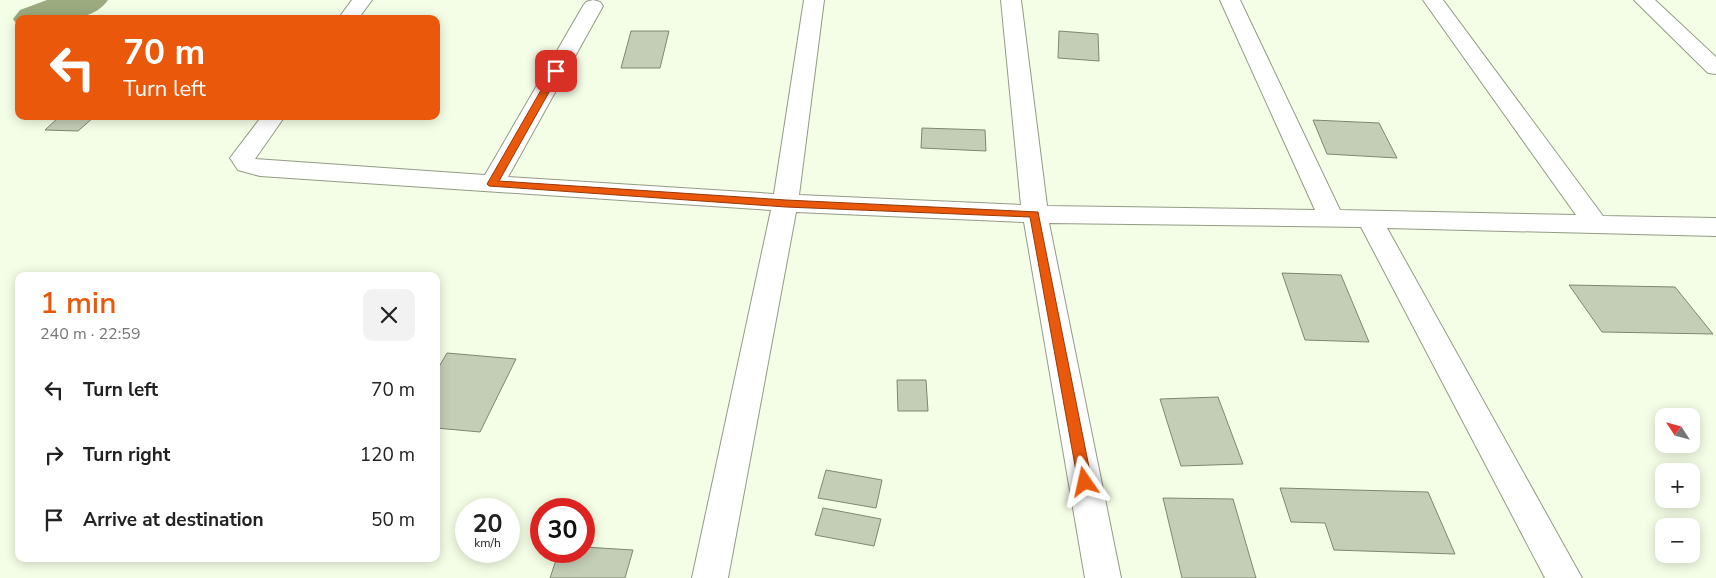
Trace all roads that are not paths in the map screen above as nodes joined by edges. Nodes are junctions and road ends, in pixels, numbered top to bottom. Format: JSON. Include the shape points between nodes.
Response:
{"nodes":[{"id":1,"x":362,"y":0,"type":"edge"},
{"id":2,"x":814,"y":0,"type":"edge"},
{"id":3,"x":1011,"y":0,"type":"edge"},
{"id":4,"x":1230,"y":0,"type":"edge"},
{"id":5,"x":1433,"y":0,"type":"edge"},
{"id":6,"x":1644,"y":0,"type":"edge"},
{"id":7,"x":593,"y":6,"type":"dead end"},
{"id":8,"x":351,"y":15,"type":"edge"},
{"id":9,"x":1716,"y":68,"type":"edge"},
{"id":10,"x":271,"y":120,"type":"edge"},
{"id":11,"x":492,"y":184,"type":"junction"},
{"id":12,"x":786,"y":203,"type":"junction"},
{"id":13,"x":1035,"y":214,"type":"junction"},
{"id":14,"x":1331,"y":218,"type":"junction"},
{"id":15,"x":1369,"y":219,"type":"junction"},
{"id":16,"x":1596,"y":224,"type":"junction"},
{"id":17,"x":1716,"y":227,"type":"edge"},
{"id":18,"x":710,"y":578,"type":"edge"},
{"id":19,"x":1103,"y":578,"type":"edge"},
{"id":20,"x":1564,"y":578,"type":"edge"}],
"edges":[{"from":1,"to":8,"type":"street"},
{"from":2,"to":12,"type":"street"},
{"from":3,"to":13,"type":"street"},
{"from":4,"to":14,"type":"street"},
{"from":5,"to":16,"type":"street"},
{"from":6,"to":9,"type":"street"},
{"from":7,"to":11,"type":"street"},
{"from":10,"to":11,"type":"street","via":[[242,158],[246,165]]},
{"from":11,"to":12,"type":"street"},
{"from":12,"to":13,"type":"street"},
{"from":12,"to":18,"type":"street"},
{"from":13,"to":14,"type":"street"},
{"from":13,"to":19,"type":"street"},
{"from":14,"to":15,"type":"street"},
{"from":15,"to":16,"type":"street"},
{"from":15,"to":20,"type":"street"},
{"from":16,"to":17,"type":"street"}]}
